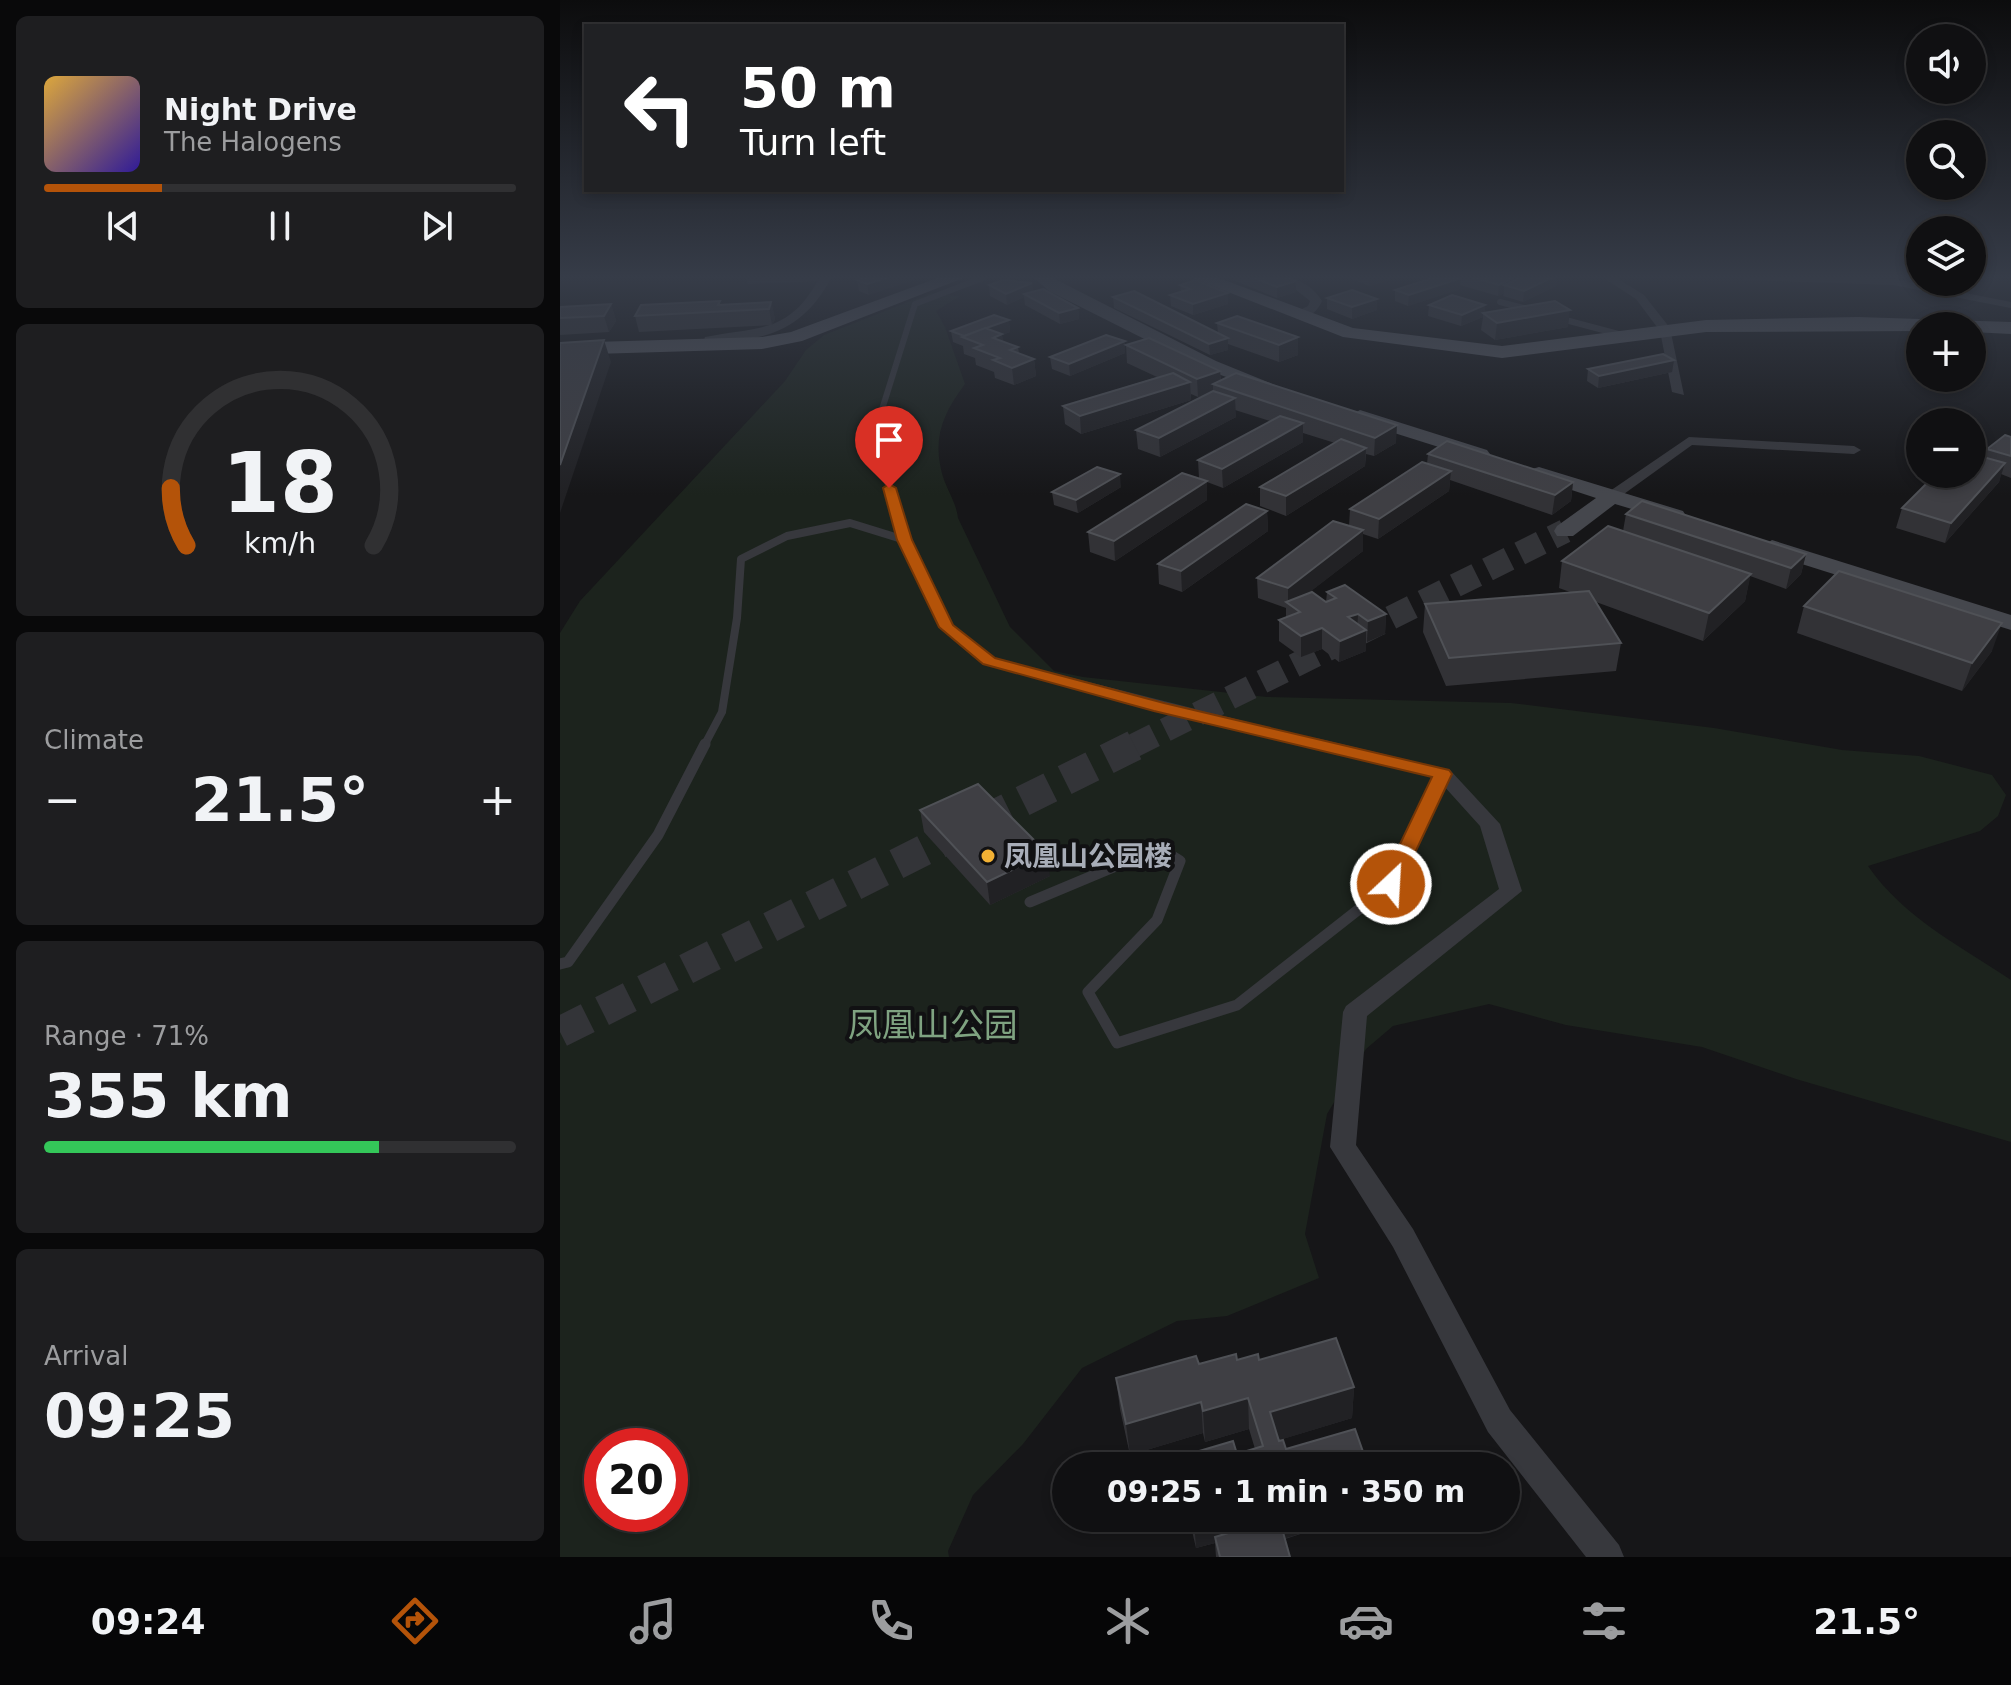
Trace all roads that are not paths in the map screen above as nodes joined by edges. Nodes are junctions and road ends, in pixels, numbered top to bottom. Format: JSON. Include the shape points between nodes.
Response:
{"nodes":[{"id":1,"x":899,"y":350,"type":"edge"},
{"id":2,"x":1179,"y":350,"type":"edge"},
{"id":3,"x":1483,"y":350,"type":"edge"},
{"id":4,"x":1519,"y":350,"type":"edge"},
{"id":5,"x":1670,"y":350,"type":"edge"},
{"id":6,"x":1679,"y":392,"type":"dead end"},
{"id":7,"x":1289,"y":393,"type":"edge"},
{"id":8,"x":1333,"y":407,"type":"edge"},
{"id":9,"x":1854,"y":450,"type":"dead end"},
{"id":10,"x":1495,"y":458,"type":"edge"},
{"id":11,"x":1524,"y":468,"type":"edge"},
{"id":12,"x":1612,"y":496,"type":"junction"},
{"id":13,"x":1695,"y":522,"type":"edge"},
{"id":14,"x":1565,"y":531,"type":"tunnel mouth"},
{"id":15,"x":905,"y":540,"type":"junction"},
{"id":16,"x":1754,"y":541,"type":"edge"},
{"id":17,"x":2011,"y":623,"type":"edge"},
{"id":18,"x":1443,"y":774,"type":"junction"},
{"id":19,"x":1030,"y":902,"type":"dead end"},
{"id":20,"x":560,"y":964,"type":"edge"},
{"id":21,"x":1607,"y":1557,"type":"edge"}],
"edges":[{"from":1,"to":15,"type":"lane","via":[[874,435]]},
{"from":2,"to":7,"type":"street"},
{"from":3,"to":4,"type":"main road"},
{"from":5,"to":6,"type":"street"},
{"from":8,"to":10,"type":"street"},
{"from":9,"to":12,"type":"street","via":[[1689,441]]},
{"from":11,"to":12,"type":"street"},
{"from":12,"to":13,"type":"street"},
{"from":12,"to":14,"type":"street"},
{"from":15,"to":18,"type":"lane","via":[[947,627],[989,661]]},
{"from":15,"to":20,"type":"lane","via":[[850,523],[787,536],[741,559],[722,712],[658,835],[568,962]]},
{"from":16,"to":17,"type":"street"},
{"from":18,"to":19,"type":"lane","via":[[1391,884],[1237,1005],[1117,1043],[1088,992],[1157,920],[1180,861],[1159,848]]},
{"from":18,"to":21,"type":"street","via":[[1490,824],[1511,891],[1355,1012],[1343,1147],[1403,1238],[1499,1421]]}]}
